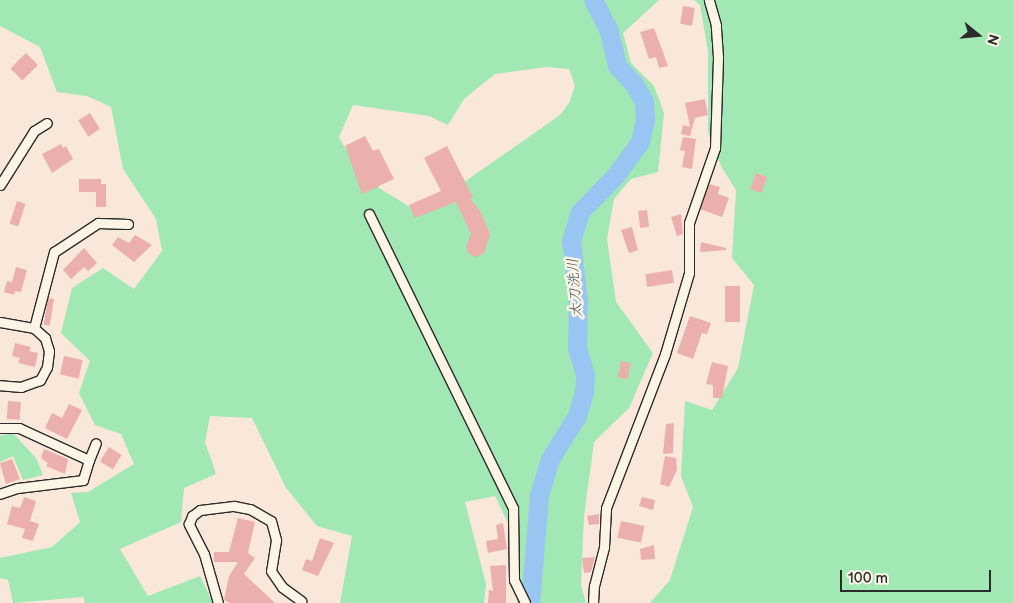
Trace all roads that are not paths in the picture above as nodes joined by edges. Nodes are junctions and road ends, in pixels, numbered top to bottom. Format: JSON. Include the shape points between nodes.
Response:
{"nodes":[{"id":1,"x":709,"y":0,"type":"edge"},
{"id":2,"x":47,"y":123,"type":"dead end"},
{"id":3,"x":0,"y":185,"type":"edge"},
{"id":4,"x":369,"y":214,"type":"dead end"},
{"id":5,"x":128,"y":224,"type":"dead end"},
{"id":6,"x":0,"y":322,"type":"edge"},
{"id":7,"x":34,"y":328,"type":"junction"},
{"id":8,"x":0,"y":385,"type":"edge"},
{"id":9,"x":0,"y":428,"type":"edge"},
{"id":10,"x":96,"y":443,"type":"dead end"},
{"id":11,"x":89,"y":460,"type":"junction"},
{"id":12,"x":0,"y":494,"type":"edge"},
{"id":13,"x":301,"y":601,"type":"dead end"},
{"id":14,"x":218,"y":603,"type":"edge"},
{"id":15,"x":525,"y":603,"type":"edge"},
{"id":16,"x":594,"y":603,"type":"edge"}],
"edges":[{"from":1,"to":16,"type":"street","via":[[716,25],[718,57],[715,148],[689,223],[689,273],[665,354],[606,508],[604,547],[594,586]]},
{"from":2,"to":3,"type":"street","via":[[34,131]]},
{"from":4,"to":15,"type":"street","via":[[513,508],[514,580]]},
{"from":5,"to":7,"type":"street","via":[[98,223],[54,252]]},
{"from":6,"to":7,"type":"street"},
{"from":7,"to":8,"type":"street","via":[[45,338],[49,350],[47,367],[40,380],[30,386]]},
{"from":9,"to":11,"type":"street","via":[[20,428]]},
{"from":10,"to":11,"type":"street"},
{"from":11,"to":12,"type":"street","via":[[84,480],[17,488]]},
{"from":13,"to":14,"type":"street","via":[[282,587],[271,570],[276,540],[271,521],[250,509],[234,506],[200,510],[192,516],[189,524],[204,554]]}]}
